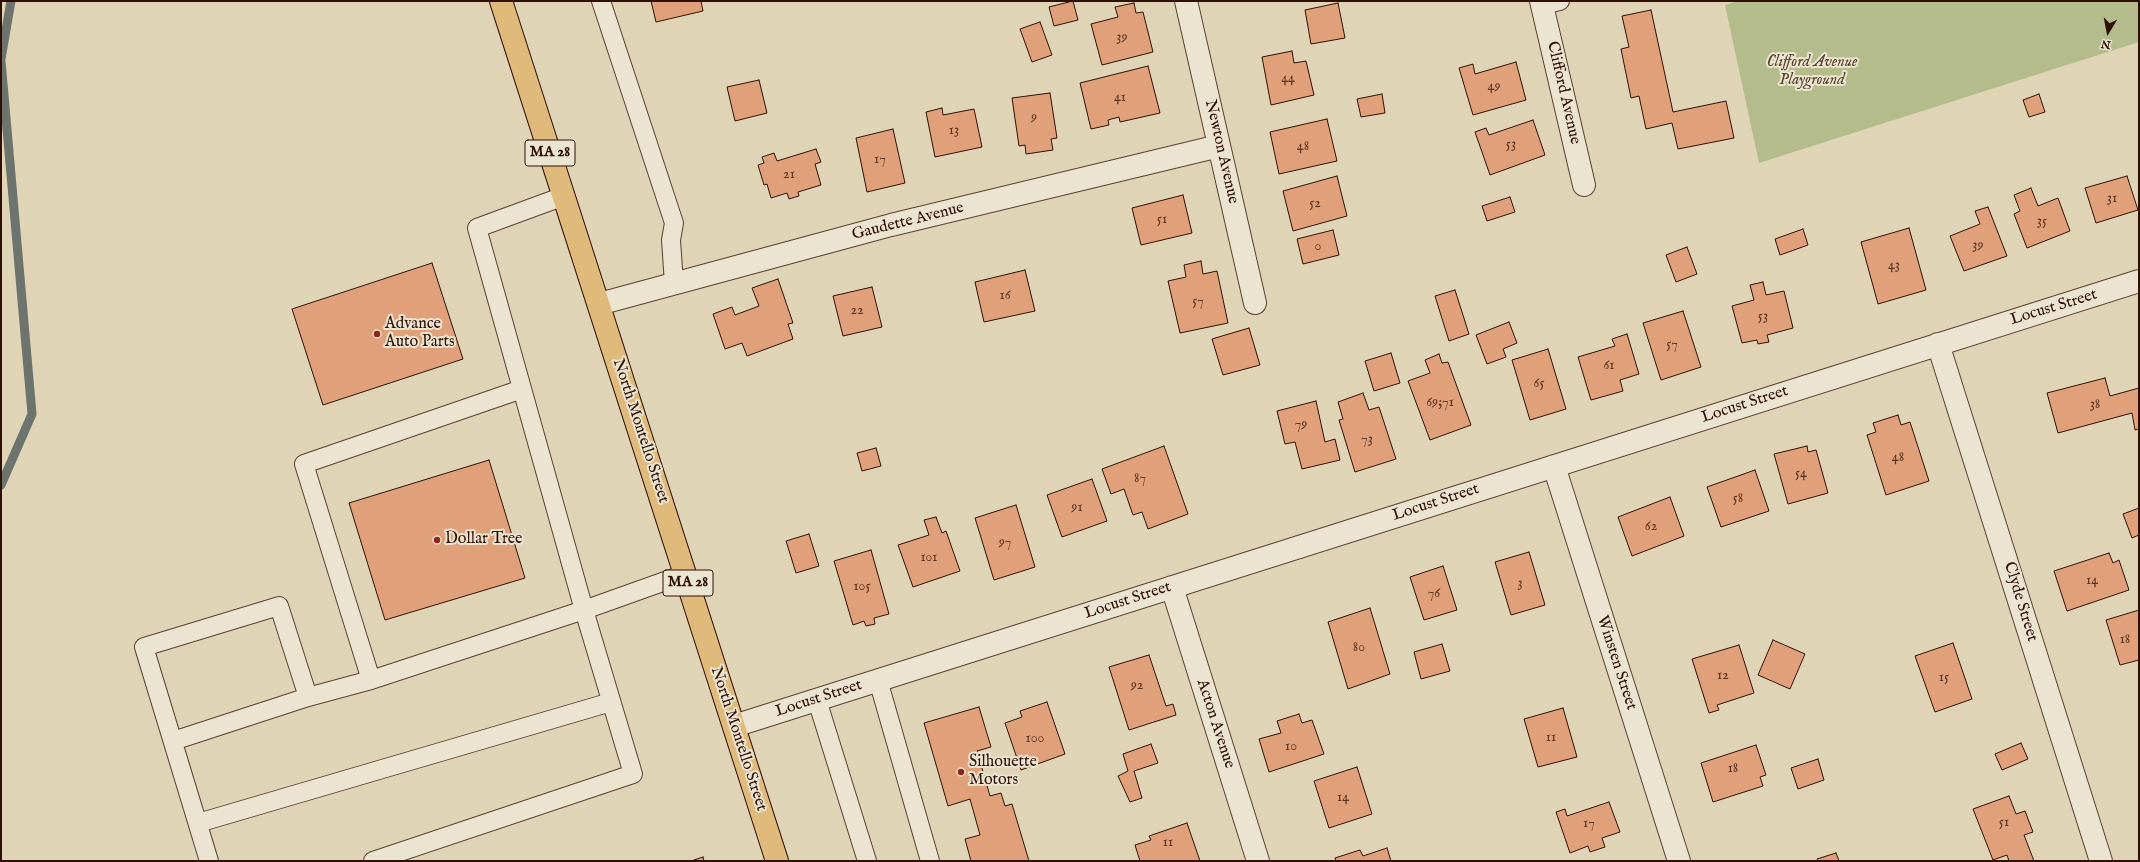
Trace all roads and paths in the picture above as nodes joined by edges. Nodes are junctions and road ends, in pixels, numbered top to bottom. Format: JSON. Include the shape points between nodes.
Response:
{"nodes":[{"id":1,"x":501,"y":1,"type":"edge"},
{"id":2,"x":601,"y":1,"type":"edge"},
{"id":3,"x":1186,"y":1,"type":"edge"},
{"id":4,"x":1548,"y":2,"type":"edge"},
{"id":5,"x":1220,"y":146,"type":"junction"},
{"id":6,"x":1584,"y":185,"type":"dead end"},
{"id":7,"x":564,"y":196,"type":"junction"},
{"id":8,"x":2139,"y":281,"type":"edge"},
{"id":9,"x":674,"y":284,"type":"junction"},
{"id":10,"x":1255,"y":303,"type":"dead end"},
{"id":11,"x":599,"y":304,"type":"junction"},
{"id":12,"x":1938,"y":344,"type":"junction"},
{"id":13,"x":522,"y":389,"type":"junction"},
{"id":14,"x":1554,"y":466,"type":"junction"},
{"id":15,"x":685,"y":574,"type":"junction"},
{"id":16,"x":1172,"y":587,"type":"junction"},
{"id":17,"x":584,"y":610,"type":"junction"},
{"id":18,"x":371,"y":680,"type":"junction"},
{"id":19,"x":878,"y":680,"type":"junction"},
{"id":20,"x":308,"y":698,"type":"junction"},
{"id":21,"x":817,"y":700,"type":"junction"},
{"id":22,"x":611,"y":702,"type":"junction"},
{"id":23,"x":734,"y":726,"type":"junction"},
{"id":24,"x":173,"y":741,"type":"junction"},
{"id":25,"x":198,"y":822,"type":"junction"},
{"id":26,"x":210,"y":861,"type":"edge"},
{"id":27,"x":373,"y":861,"type":"edge"},
{"id":28,"x":777,"y":861,"type":"edge"},
{"id":29,"x":867,"y":861,"type":"edge"},
{"id":30,"x":930,"y":861,"type":"edge"},
{"id":31,"x":1258,"y":861,"type":"edge"},
{"id":32,"x":1679,"y":861,"type":"edge"},
{"id":33,"x":2101,"y":861,"type":"edge"}],
"edges":[{"from":1,"to":7,"type":"main road","name":"North Montello Street","number":"MA 28"},
{"from":2,"to":9,"type":"lane","via":[[674,224],[671,240]]},
{"from":3,"to":5,"type":"street","name":"Newton Avenue"},
{"from":4,"to":6,"type":"street","name":"Clifford Avenue"},
{"from":5,"to":9,"type":"street","name":"Gaudette Avenue","via":[[892,225]]},
{"from":5,"to":10,"type":"street","name":"Newton Avenue"},
{"from":7,"to":11,"type":"main road","name":"North Montello Street","number":"MA 28"},
{"from":7,"to":13,"type":"lane","via":[[477,228]]},
{"from":8,"to":12,"type":"street","name":"Locust Street"},
{"from":9,"to":11,"type":"street","name":"Gaudette Avenue"},
{"from":11,"to":15,"type":"main road","name":"North Montello Street","number":"MA 28"},
{"from":12,"to":14,"type":"street","name":"Locust Street"},
{"from":12,"to":33,"type":"street","name":"Clyde Street"},
{"from":13,"to":17,"type":"lane"},
{"from":13,"to":18,"type":"lane","via":[[304,464]]},
{"from":14,"to":16,"type":"street","name":"Locust Street"},
{"from":14,"to":32,"type":"street","name":"Winsten Street"},
{"from":15,"to":17,"type":"lane"},
{"from":15,"to":23,"type":"main road","name":"North Montello Street","number":"MA 28"},
{"from":16,"to":19,"type":"street","name":"Locust Street"},
{"from":16,"to":31,"type":"street","name":"Acton Avenue"},
{"from":17,"to":18,"type":"lane"},
{"from":17,"to":22,"type":"lane"},
{"from":18,"to":20,"type":"lane"},
{"from":19,"to":21,"type":"street","name":"Locust Street"},
{"from":19,"to":30,"type":"lane"},
{"from":20,"to":24,"type":"lane"},
{"from":20,"to":24,"type":"lane","via":[[279,606],[144,647]]},
{"from":21,"to":23,"type":"street","name":"Locust Street"},
{"from":21,"to":29,"type":"lane"},
{"from":22,"to":25,"type":"lane"},
{"from":22,"to":27,"type":"lane","via":[[633,774]]},
{"from":23,"to":28,"type":"main road","name":"North Montello Street","number":"MA 28"},
{"from":24,"to":25,"type":"lane"},
{"from":25,"to":26,"type":"lane"}]}
